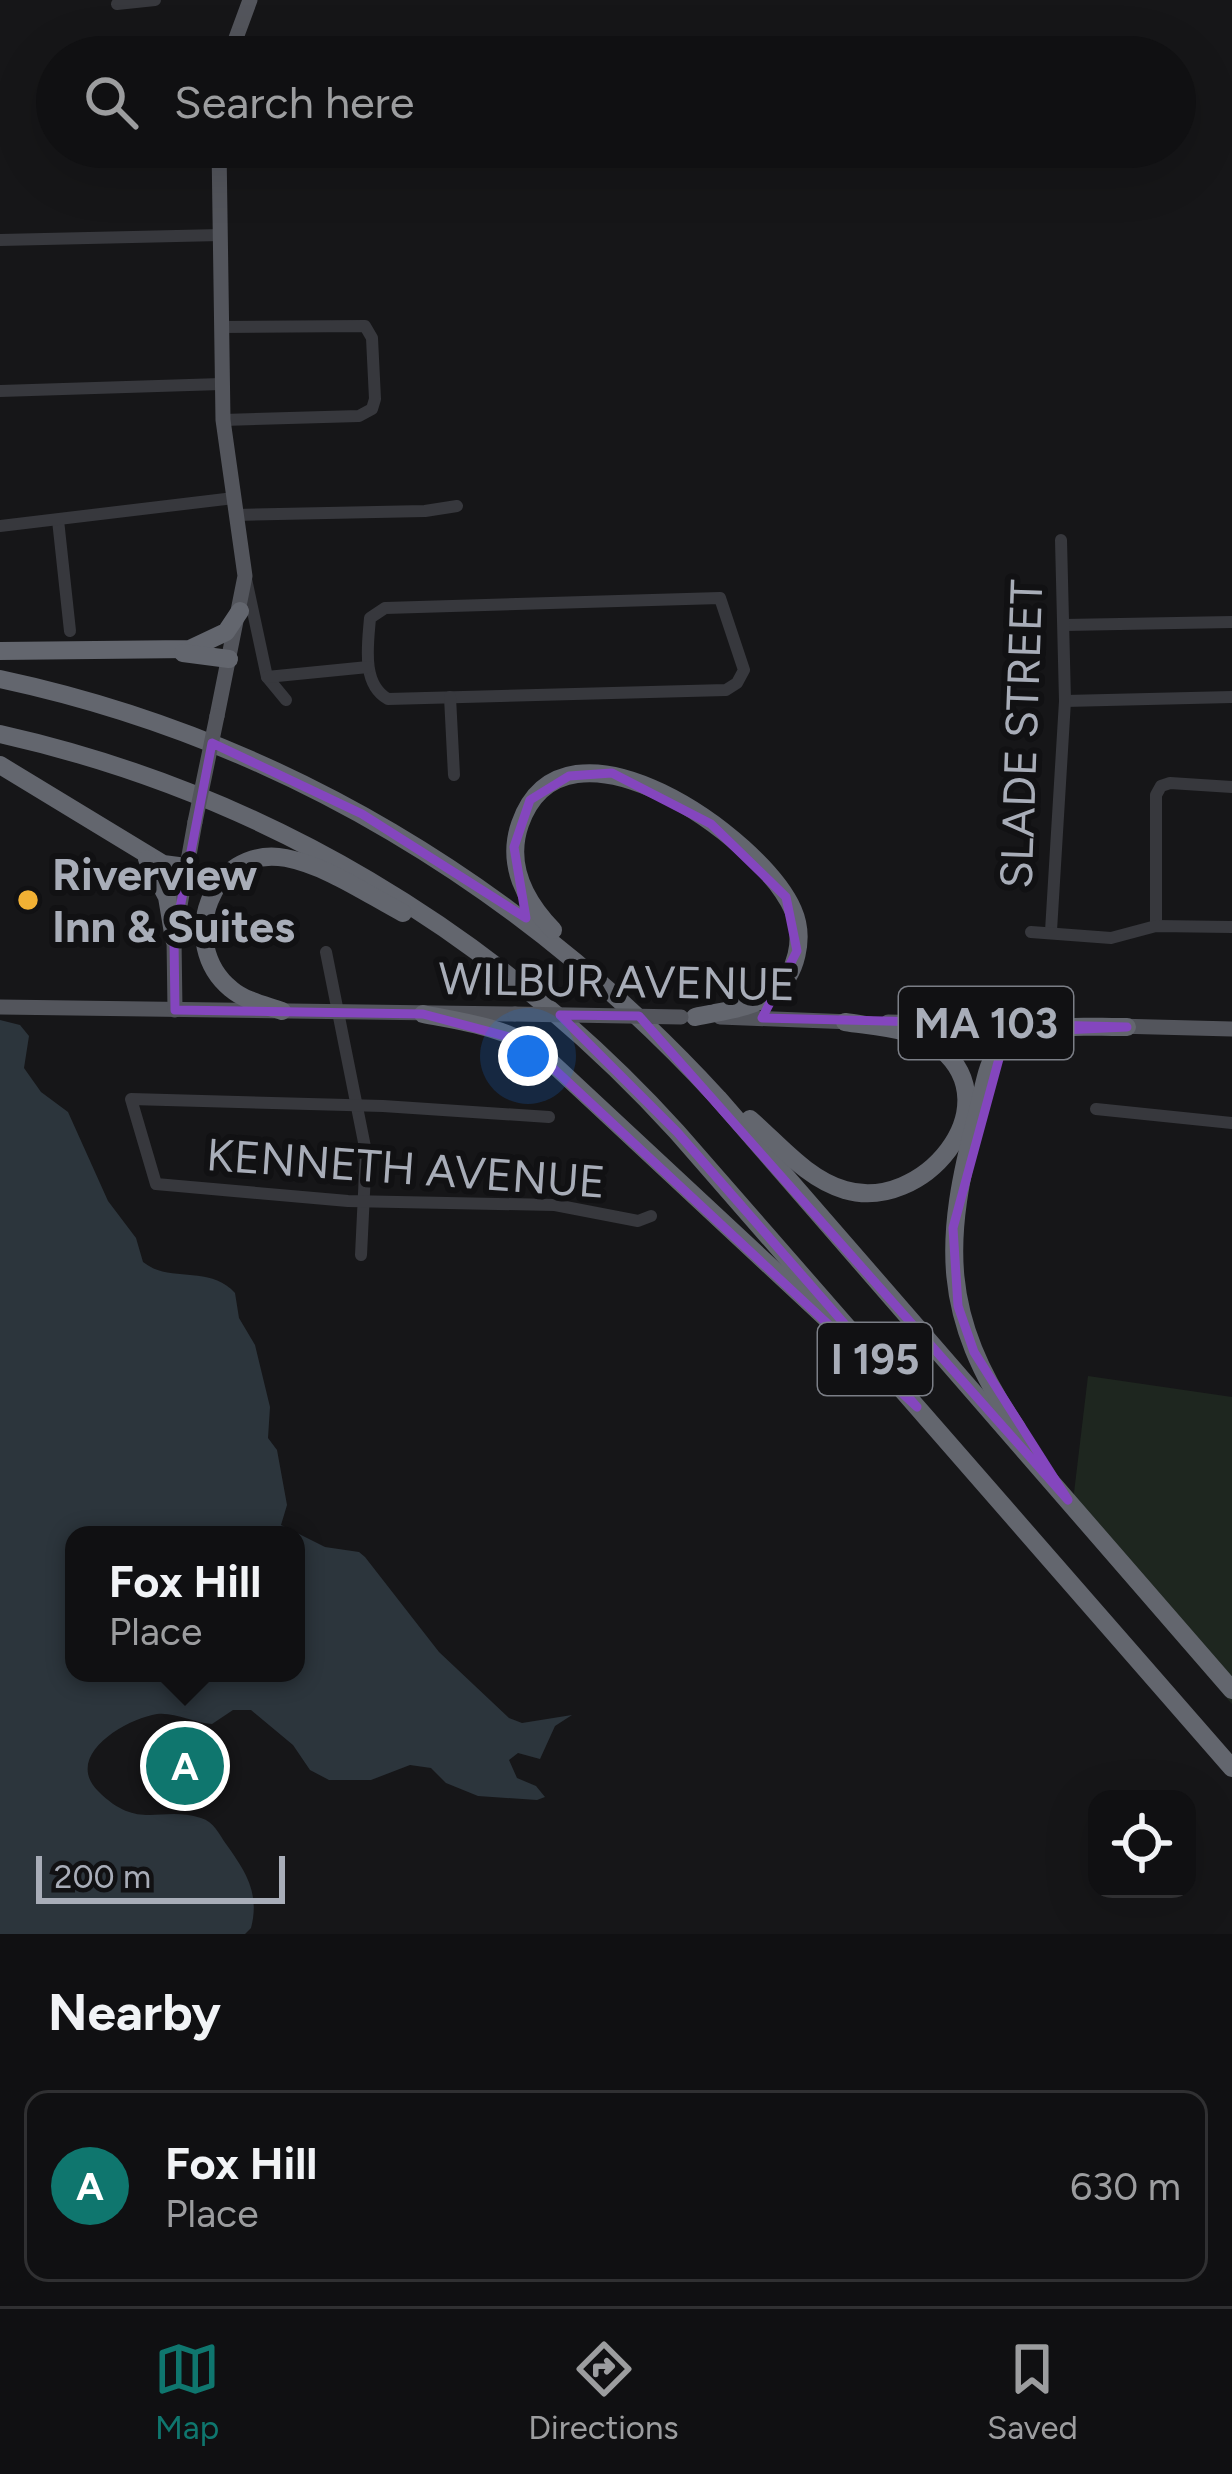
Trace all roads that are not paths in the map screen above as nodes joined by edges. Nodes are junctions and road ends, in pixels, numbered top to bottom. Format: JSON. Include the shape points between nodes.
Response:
{"nodes":[{"id":1,"x":155,"y":0,"type":"edge"},
{"id":2,"x":245,"y":1,"type":"edge"},
{"id":3,"x":117,"y":4,"type":"dead end"},
{"id":4,"x":235,"y":36,"type":"edge"},
{"id":5,"x":219,"y":168,"type":"edge"},
{"id":6,"x":221,"y":235,"type":"junction"},
{"id":7,"x":0,"y":240,"type":"edge"},
{"id":8,"x":221,"y":327,"type":"junction"},
{"id":9,"x":221,"y":384,"type":"junction"},
{"id":10,"x":0,"y":391,"type":"edge"},
{"id":11,"x":223,"y":420,"type":"junction"},
{"id":12,"x":235,"y":506,"type":"junction"},
{"id":13,"x":457,"y":506,"type":"dead end"},
{"id":14,"x":58,"y":520,"type":"junction"},
{"id":15,"x":0,"y":526,"type":"edge"},
{"id":16,"x":1061,"y":540,"type":"dead end"},
{"id":17,"x":245,"y":576,"type":"junction"},
{"id":18,"x":240,"y":611,"type":"junction"},
{"id":19,"x":1232,"y":622,"type":"edge"},
{"id":20,"x":1064,"y":625,"type":"junction"},
{"id":21,"x":70,"y":632,"type":"dead end"},
{"id":22,"x":148,"y":650,"type":"junction"},
{"id":23,"x":0,"y":651,"type":"edge"},
{"id":24,"x":230,"y":659,"type":"junction"},
{"id":25,"x":368,"y":668,"type":"junction"},
{"id":26,"x":267,"y":677,"type":"junction"},
{"id":27,"x":0,"y":679,"type":"edge"},
{"id":28,"x":450,"y":697,"type":"junction"},
{"id":29,"x":1232,"y":697,"type":"edge"},
{"id":30,"x":286,"y":700,"type":"dead end"},
{"id":31,"x":1064,"y":701,"type":"junction"},
{"id":32,"x":0,"y":734,"type":"edge"},
{"id":33,"x":0,"y":765,"type":"edge"},
{"id":34,"x":454,"y":775,"type":"dead end"},
{"id":35,"x":1232,"y":788,"type":"edge"},
{"id":36,"x":129,"y":844,"type":"junction"},
{"id":37,"x":186,"y":867,"type":"junction"},
{"id":38,"x":1156,"y":926,"type":"junction"},
{"id":39,"x":1232,"y":927,"type":"edge"},
{"id":40,"x":1051,"y":931,"type":"junction"},
{"id":41,"x":1030,"y":932,"type":"dead end"},
{"id":42,"x":174,"y":939,"type":"junction"},
{"id":43,"x":326,"y":952,"type":"dead end"},
{"id":44,"x":500,"y":967,"type":"junction"},
{"id":45,"x":611,"y":990,"type":"junction"},
{"id":46,"x":0,"y":1007,"type":"edge"},
{"id":47,"x":176,"y":1010,"type":"junction"},
{"id":48,"x":282,"y":1011,"type":"junction"},
{"id":49,"x":339,"y":1013,"type":"junction"},
{"id":50,"x":423,"y":1014,"type":"junction"},
{"id":51,"x":688,"y":1017,"type":"junction"},
{"id":52,"x":845,"y":1022,"type":"junction"},
{"id":53,"x":1127,"y":1027,"type":"junction"},
{"id":54,"x":1232,"y":1029,"type":"edge"},
{"id":55,"x":677,"y":1054,"type":"junction"},
{"id":56,"x":358,"y":1107,"type":"junction"},
{"id":57,"x":1096,"y":1109,"type":"dead end"},
{"id":58,"x":549,"y":1117,"type":"dead end"},
{"id":59,"x":1232,"y":1123,"type":"edge"},
{"id":60,"x":364,"y":1201,"type":"junction"},
{"id":61,"x":651,"y":1216,"type":"dead end"},
{"id":62,"x":361,"y":1255,"type":"dead end"},
{"id":63,"x":917,"y":1407,"type":"junction"},
{"id":64,"x":1068,"y":1500,"type":"junction"},
{"id":65,"x":1232,"y":1690,"type":"edge"},
{"id":66,"x":1232,"y":1768,"type":"edge"}],
"edges":[{"from":1,"to":3,"type":"street"},
{"from":2,"to":4,"type":"main road"},
{"from":5,"to":6,"type":"main road"},
{"from":6,"to":7,"type":"street"},
{"from":6,"to":8,"type":"main road"},
{"from":8,"to":9,"type":"main road"},
{"from":8,"to":11,"type":"street","via":[[365,326],[375,399],[359,416]]},
{"from":9,"to":10,"type":"street"},
{"from":9,"to":11,"type":"main road"},
{"from":11,"to":12,"type":"main road"},
{"from":12,"to":13,"type":"street"},
{"from":12,"to":14,"type":"street"},
{"from":12,"to":17,"type":"main road"},
{"from":14,"to":15,"type":"street"},
{"from":14,"to":21,"type":"street"},
{"from":16,"to":20,"type":"street","name":"SLADE STREET"},
{"from":17,"to":18,"type":"main road"},
{"from":17,"to":26,"type":"street"},
{"from":18,"to":22,"type":"highway","via":[[203,645]]},
{"from":18,"to":24,"type":"main road"},
{"from":19,"to":20,"type":"street"},
{"from":20,"to":31,"type":"street","name":"SLADE STREET"},
{"from":22,"to":23,"type":"highway"},
{"from":22,"to":24,"type":"highway"},
{"from":24,"to":37,"type":"main road","bridge":true},
{"from":25,"to":26,"type":"street"},
{"from":25,"to":28,"type":"street","via":[[382,697]]},
{"from":25,"to":28,"type":"street","via":[[370,618],[385,608],[720,598],[744,670],[726,690]]},
{"from":26,"to":30,"type":"street"},
{"from":27,"to":45,"type":"highway","number":"I 195","via":[[182,731],[335,799],[466,877]]},
{"from":28,"to":34,"type":"street"},
{"from":29,"to":31,"type":"street"},
{"from":31,"to":40,"type":"street","name":"SLADE STREET"},
{"from":32,"to":44,"type":"highway","number":"I 195","via":[[155,779],[267,825],[374,882]]},
{"from":33,"to":36,"type":"highway"},
{"from":35,"to":38,"type":"street","via":[[1170,783],[1156,795]]},
{"from":36,"to":37,"type":"highway"},
{"from":36,"to":42,"type":"highway","via":[[160,878]]},
{"from":37,"to":42,"type":"main road"},
{"from":38,"to":39,"type":"street"},
{"from":38,"to":40,"type":"street","via":[[1112,938]]},
{"from":40,"to":41,"type":"street"},
{"from":42,"to":47,"type":"main road"},
{"from":43,"to":49,"type":"street"},
{"from":44,"to":48,"type":"highway","via":[[304,864],[255,860],[212,892],[202,921],[206,950],[234,992]]},
{"from":44,"to":63,"type":"highway","number":"I 195","via":[[646,1098]]},
{"from":45,"to":51,"type":"highway","via":[[538,913],[514,859],[530,800],[583,771],[629,779],[711,824],[794,910],[797,951],[782,985],[746,1006]]},
{"from":45,"to":55,"type":"highway","number":"I 195"},
{"from":46,"to":47,"type":"main road","name":"WILBUR AVENUE","number":"MA 103"},
{"from":47,"to":48,"type":"main road","name":"WILBUR AVENUE","number":"MA 103"},
{"from":48,"to":49,"type":"main road","name":"WILBUR AVENUE","number":"MA 103"},
{"from":49,"to":50,"type":"main road","name":"WILBUR AVENUE","number":"MA 103"},
{"from":49,"to":56,"type":"street"},
{"from":50,"to":51,"type":"main road","name":"WILBUR AVENUE","number":"MA 103","bridge":true},
{"from":50,"to":63,"type":"highway","via":[[510,1035],[552,1061]]},
{"from":51,"to":52,"type":"main road","name":"WILBUR AVENUE","number":"MA 103"},
{"from":52,"to":53,"type":"main road","name":"WILBUR AVENUE","number":"MA 103"},
{"from":52,"to":55,"type":"highway","via":[[914,1034],[942,1050],[958,1074],[964,1115],[956,1142],[902,1188],[860,1193],[819,1179]]},
{"from":53,"to":54,"type":"main road","name":"WILBUR AVENUE","number":"MA 103"},
{"from":53,"to":64,"type":"highway","via":[[1041,1031],[1003,1044],[971,1135],[953,1228],[958,1306],[974,1352]]},
{"from":55,"to":64,"type":"highway","number":"I 195"},
{"from":56,"to":58,"type":"street"},
{"from":56,"to":60,"type":"street"},
{"from":56,"to":60,"type":"street","name":"KENNETH AVENUE","via":[[131,1099],[155,1184]]},
{"from":57,"to":59,"type":"street"},
{"from":60,"to":61,"type":"street","name":"KENNETH AVENUE"},
{"from":60,"to":62,"type":"street"},
{"from":63,"to":66,"type":"highway","number":"I 195"},
{"from":64,"to":65,"type":"highway","number":"I 195"}]}
